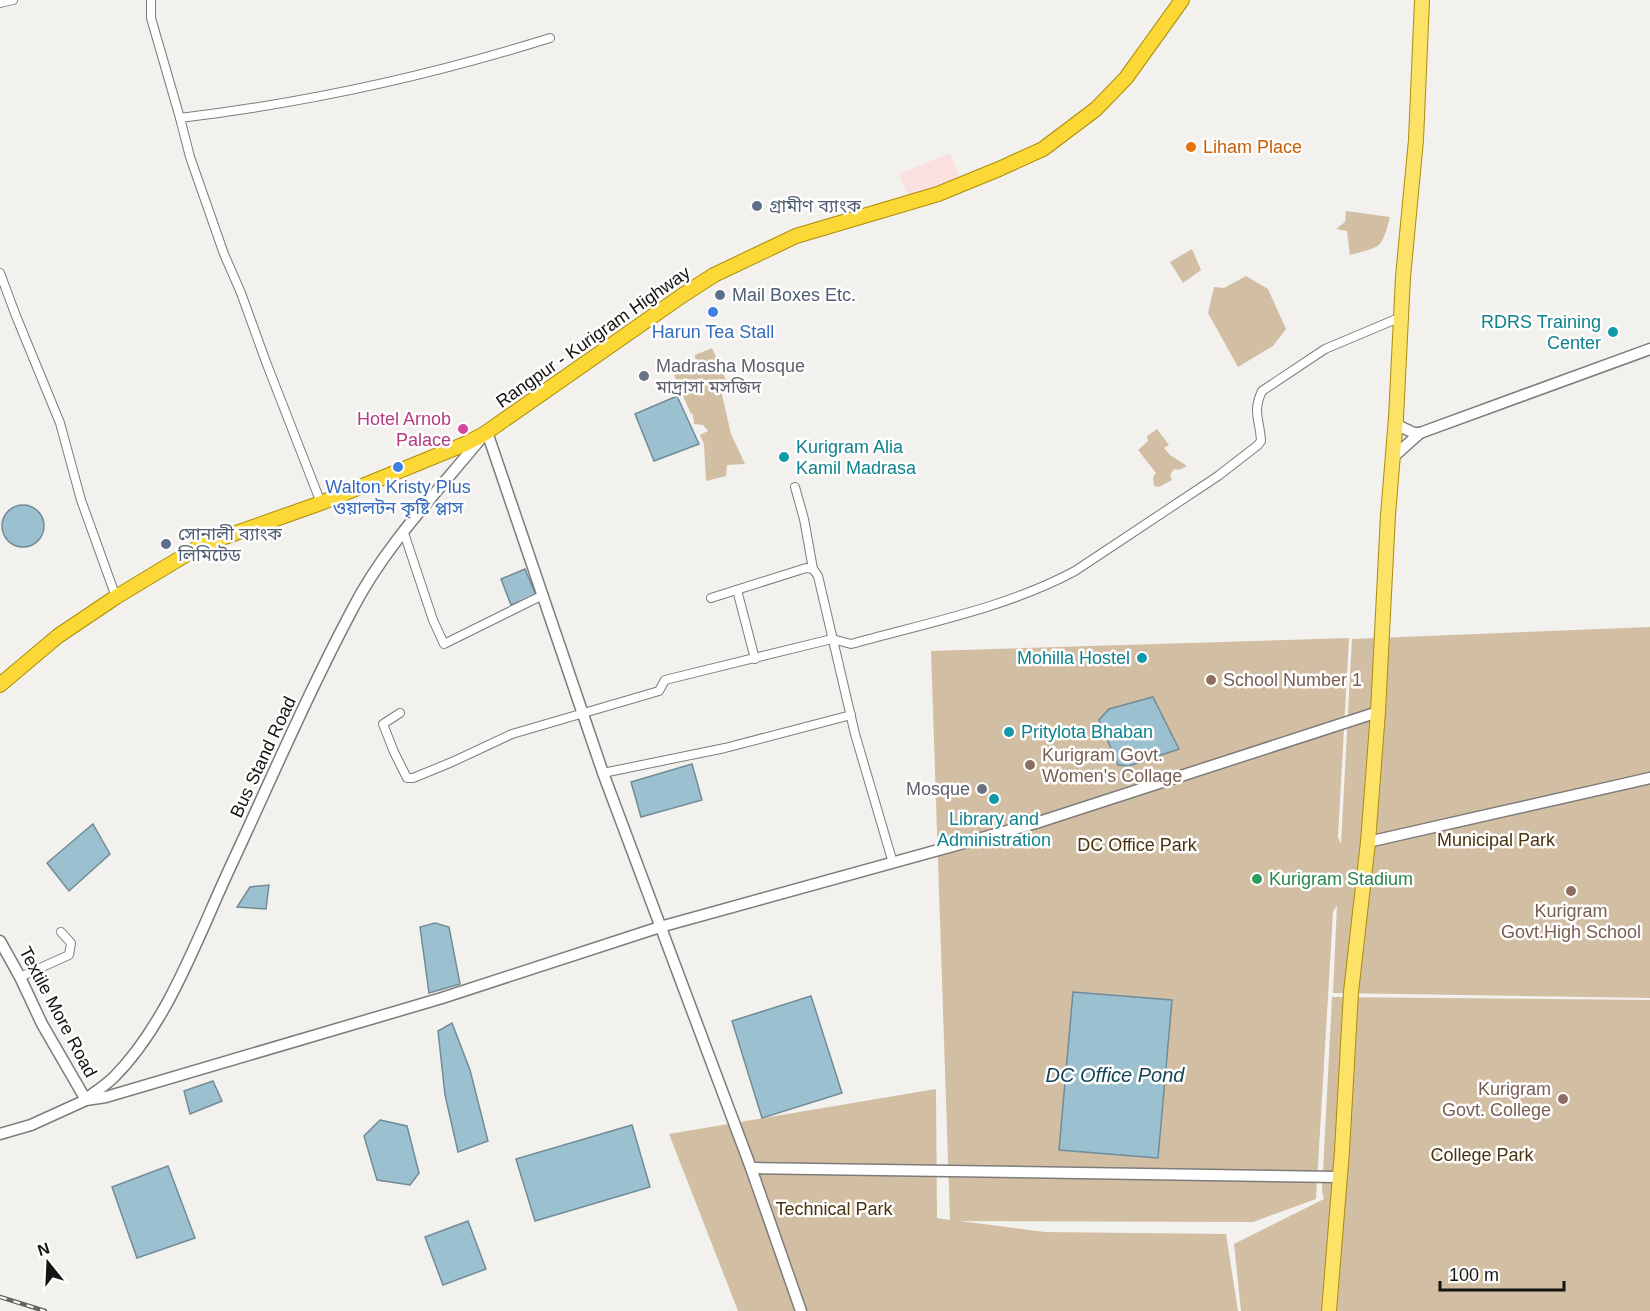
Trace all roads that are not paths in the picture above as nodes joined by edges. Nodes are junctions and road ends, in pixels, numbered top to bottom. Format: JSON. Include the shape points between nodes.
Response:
{"nodes":[{"id":1,"x":13,"y":0,"type":"edge"},
{"id":2,"x":151,"y":0,"type":"edge"},
{"id":3,"x":1182,"y":0,"type":"edge"},
{"id":4,"x":1422,"y":0,"type":"edge"},
{"id":5,"x":0,"y":3,"type":"edge"},
{"id":6,"x":550,"y":38,"type":"dead end"},
{"id":7,"x":180,"y":118,"type":"junction"},
{"id":8,"x":0,"y":273,"type":"edge"},
{"id":9,"x":1401,"y":316,"type":"junction"},
{"id":10,"x":1650,"y":349,"type":"edge"},
{"id":11,"x":1395,"y":424,"type":"junction"},
{"id":12,"x":486,"y":433,"type":"junction"},
{"id":13,"x":1419,"y":433,"type":"junction"},
{"id":14,"x":1392,"y":458,"type":"junction"},
{"id":15,"x":795,"y":487,"type":"dead end"},
{"id":16,"x":321,"y":502,"type":"junction"},
{"id":17,"x":404,"y":532,"type":"junction"},
{"id":18,"x":813,"y":569,"type":"junction"},
{"id":19,"x":740,"y":589,"type":"junction"},
{"id":20,"x":541,"y":596,"type":"junction"},
{"id":21,"x":116,"y":597,"type":"junction"},
{"id":22,"x":711,"y":598,"type":"dead end"},
{"id":23,"x":832,"y":639,"type":"junction"},
{"id":24,"x":755,"y":659,"type":"junction"},
{"id":25,"x":0,"y":685,"type":"edge"},
{"id":26,"x":1378,"y":712,"type":"junction"},
{"id":27,"x":400,"y":713,"type":"dead end"},
{"id":28,"x":584,"y":714,"type":"junction"},
{"id":29,"x":851,"y":715,"type":"junction"},
{"id":30,"x":603,"y":772,"type":"junction"},
{"id":31,"x":1650,"y":778,"type":"edge"},
{"id":32,"x":1368,"y":842,"type":"junction"},
{"id":33,"x":893,"y":862,"type":"junction"},
{"id":34,"x":660,"y":927,"type":"junction"},
{"id":35,"x":61,"y":932,"type":"dead end"},
{"id":36,"x":0,"y":941,"type":"edge"},
{"id":37,"x":20,"y":977,"type":"junction"},
{"id":38,"x":86,"y":1100,"type":"junction"},
{"id":39,"x":0,"y":1134,"type":"edge"},
{"id":40,"x":751,"y":1168,"type":"junction"},
{"id":41,"x":1339,"y":1177,"type":"junction"},
{"id":42,"x":801,"y":1311,"type":"edge"},
{"id":43,"x":1329,"y":1311,"type":"edge"}],
"edges":[{"from":1,"to":5,"type":"street"},
{"from":2,"to":7,"type":"street","via":[[151,18]]},
{"from":3,"to":12,"type":"highway","name":"Rangpur - Kurigram Highway","via":[[1126,78],[1096,109],[1043,149],[938,194],[796,236],[714,275]]},
{"from":4,"to":9,"type":"main road","via":[[1416,140]]},
{"from":6,"to":7,"type":"street","via":[[489,57],[318,98]]},
{"from":7,"to":16,"type":"street","via":[[224,254]]},
{"from":8,"to":21,"type":"street","via":[[60,423],[81,500]]},
{"from":9,"to":11,"type":"main road"},
{"from":9,"to":23,"type":"street","via":[[1325,349],[1262,391],[1256,413],[1261,441],[1258,446],[1075,571],[968,612],[851,644]]},
{"from":10,"to":13,"type":"street"},
{"from":11,"to":13,"type":"street"},
{"from":11,"to":14,"type":"main road"},
{"from":12,"to":16,"type":"highway","name":"Rangpur - Kurigram Highway"},
{"from":12,"to":17,"type":"street","name":"Bus Stand Road"},
{"from":12,"to":20,"type":"street"},
{"from":13,"to":14,"type":"street"},
{"from":14,"to":26,"type":"main road"},
{"from":15,"to":18,"type":"street"},
{"from":16,"to":21,"type":"highway","name":"Rangpur - Kurigram Highway","via":[[202,545]]},
{"from":17,"to":20,"type":"street","via":[[444,644]]},
{"from":17,"to":38,"type":"street","name":"Bus Stand Road","via":[[352,608],[183,973],[139,1049]]},
{"from":18,"to":19,"type":"street"},
{"from":18,"to":23,"type":"street"},
{"from":19,"to":22,"type":"street"},
{"from":19,"to":24,"type":"street"},
{"from":20,"to":28,"type":"street"},
{"from":21,"to":25,"type":"highway","name":"Rangpur - Kurigram Highway","via":[[58,636]]},
{"from":23,"to":24,"type":"street"},
{"from":23,"to":29,"type":"street"},
{"from":24,"to":28,"type":"street","via":[[665,680],[659,691]]},
{"from":26,"to":32,"type":"main road"},
{"from":26,"to":33,"type":"street","via":[[1036,823]]},
{"from":27,"to":28,"type":"street","via":[[383,724],[407,778],[512,734]]},
{"from":28,"to":30,"type":"street"},
{"from":29,"to":30,"type":"street","via":[[724,748]]},
{"from":29,"to":33,"type":"street"},
{"from":30,"to":34,"type":"street"},
{"from":31,"to":32,"type":"street"},
{"from":32,"to":41,"type":"main road","via":[[1351,992]]},
{"from":33,"to":34,"type":"street"},
{"from":34,"to":38,"type":"street","via":[[442,998]]},
{"from":34,"to":40,"type":"street"},
{"from":35,"to":37,"type":"street","via":[[71,944],[69,955]]},
{"from":36,"to":37,"type":"street","name":"Textile More Road"},
{"from":37,"to":38,"type":"street","name":"Textile More Road"},
{"from":38,"to":39,"type":"street","via":[[31,1125]]},
{"from":40,"to":41,"type":"street"},
{"from":40,"to":42,"type":"street"},
{"from":41,"to":43,"type":"main road"}]}
